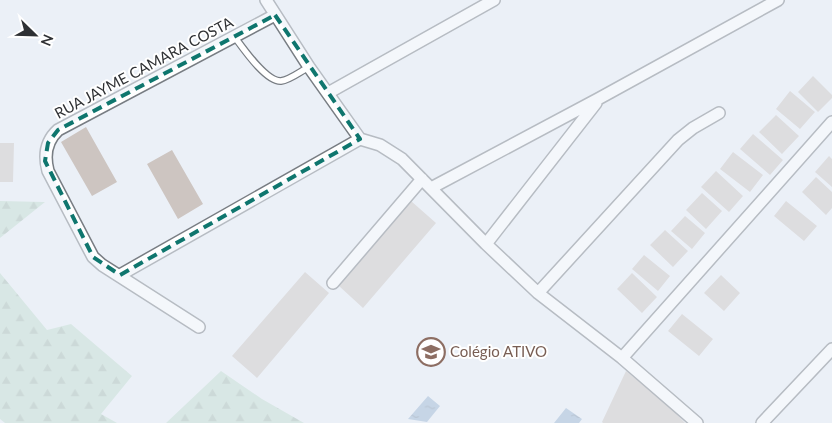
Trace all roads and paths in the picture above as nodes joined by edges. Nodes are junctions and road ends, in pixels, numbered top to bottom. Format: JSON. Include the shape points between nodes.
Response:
{"nodes":[{"id":1,"x":266,"y":0,"type":"edge"},
{"id":2,"x":494,"y":0,"type":"edge"},
{"id":3,"x":778,"y":0,"type":"edge"},
{"id":4,"x":275,"y":15,"type":"junction"},
{"id":5,"x":234,"y":36,"type":"junction"},
{"id":6,"x":309,"y":66,"type":"junction"},
{"id":7,"x":328,"y":93,"type":"junction"},
{"id":8,"x":598,"y":99,"type":"junction"},
{"id":9,"x":719,"y":113,"type":"dead end"},
{"id":10,"x":832,"y":122,"type":"edge"},
{"id":11,"x":360,"y":139,"type":"junction"},
{"id":12,"x":422,"y":179,"type":"junction"},
{"id":13,"x":431,"y":188,"type":"junction"},
{"id":14,"x":486,"y":244,"type":"junction"},
{"id":15,"x":120,"y":275,"type":"junction"},
{"id":16,"x":334,"y":283,"type":"dead end"},
{"id":17,"x":538,"y":293,"type":"junction"},
{"id":18,"x":199,"y":327,"type":"dead end"},
{"id":19,"x":832,"y":349,"type":"edge"},
{"id":20,"x":622,"y":358,"type":"junction"},
{"id":21,"x":697,"y":423,"type":"edge"},
{"id":22,"x":762,"y":423,"type":"edge"}],
"edges":[{"from":1,"to":4,"type":"street"},
{"from":2,"to":7,"type":"street"},
{"from":3,"to":8,"type":"street"},
{"from":4,"to":5,"type":"street","name":"RUA JAYME CAMARA COSTA"},
{"from":4,"to":6,"type":"street"},
{"from":5,"to":6,"type":"lane","via":[[273,80],[282,81]]},
{"from":5,"to":15,"type":"street","name":"RUA JAYME CAMARA COSTA","via":[[58,130],[48,143],[45,161],[48,171],[93,257]]},
{"from":6,"to":7,"type":"street"},
{"from":7,"to":11,"type":"street"},
{"from":8,"to":13,"type":"street"},
{"from":8,"to":14,"type":"street"},
{"from":9,"to":17,"type":"street","via":[[678,140]]},
{"from":10,"to":20,"type":"street"},
{"from":11,"to":12,"type":"street","via":[[390,151]]},
{"from":11,"to":15,"type":"street"},
{"from":12,"to":13,"type":"street"},
{"from":12,"to":16,"type":"street"},
{"from":13,"to":14,"type":"street"},
{"from":14,"to":17,"type":"street"},
{"from":15,"to":18,"type":"street"},
{"from":17,"to":20,"type":"street"},
{"from":19,"to":22,"type":"street"},
{"from":20,"to":21,"type":"street"}]}
